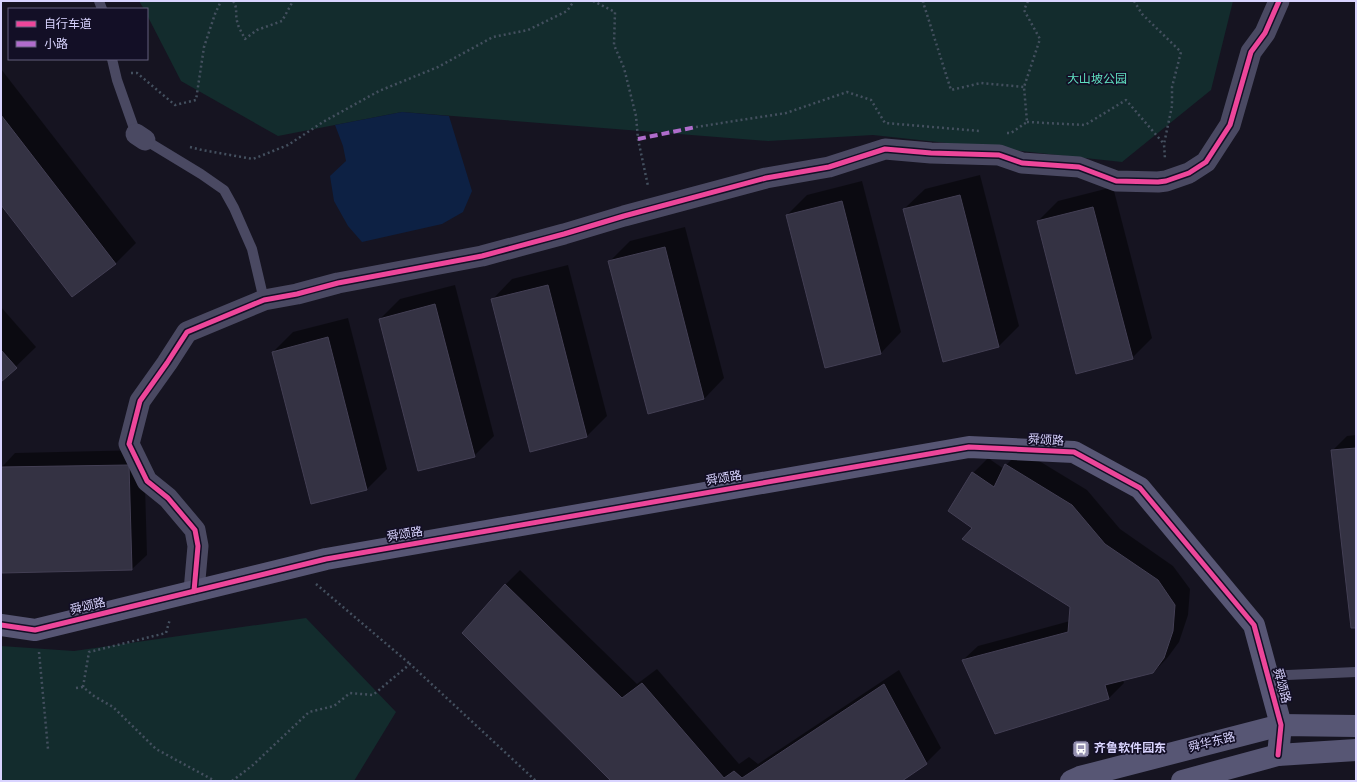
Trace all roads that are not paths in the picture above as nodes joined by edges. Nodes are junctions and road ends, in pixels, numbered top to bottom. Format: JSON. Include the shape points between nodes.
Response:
{"nodes":[{"id":1,"x":1263,"y":1,"type":"edge"},
{"id":2,"x":1279,"y":1,"type":"edge"},
{"id":3,"x":1259,"y":41,"type":"junction"},
{"id":4,"x":112,"y":60,"type":"edge"},
{"id":5,"x":264,"y":300,"type":"junction"},
{"id":6,"x":185,"y":593,"type":"junction"},
{"id":7,"x":1,"y":625,"type":"edge"},
{"id":8,"x":1356,"y":672,"type":"edge"},
{"id":9,"x":1268,"y":676,"type":"junction"},
{"id":10,"x":1281,"y":725,"type":"junction"},
{"id":11,"x":1356,"y":726,"type":"edge"},
{"id":12,"x":1356,"y":750,"type":"edge"},
{"id":13,"x":1278,"y":755,"type":"junction"},
{"id":14,"x":1071,"y":781,"type":"edge"},
{"id":15,"x":1182,"y":781,"type":"edge"}],
"edges":[{"from":1,"to":3,"type":"street"},
{"from":2,"to":3,"type":"street"},
{"from":3,"to":5,"type":"street","via":[[1251,52],[1230,124],[1206,162],[1166,181],[1116,180],[1079,167],[1022,163],[998,155],[885,149],[829,166],[766,178],[653,208],[482,256],[338,283]]},
{"from":4,"to":5,"type":"lane","via":[[118,83],[140,137],[224,190],[252,250]]},
{"from":5,"to":6,"type":"street","via":[[187,332],[140,401],[129,444],[147,482],[168,498],[195,530],[198,546]]},
{"from":6,"to":7,"type":"street","name":"舜颂路","via":[[35,630]]},
{"from":6,"to":9,"type":"street","name":"舜颂路","via":[[342,556],[968,447],[1074,452],[1140,488],[1254,625]]},
{"from":8,"to":9,"type":"lane"},
{"from":9,"to":10,"type":"street","name":"舜颂路"},
{"from":10,"to":11,"type":"street","name":"舜华东路"},
{"from":10,"to":13,"type":"street","name":"舜颂路"},
{"from":10,"to":14,"type":"street","name":"舜华东路","via":[[1080,776]]},
{"from":12,"to":13,"type":"street"},
{"from":13,"to":15,"type":"street"}]}
